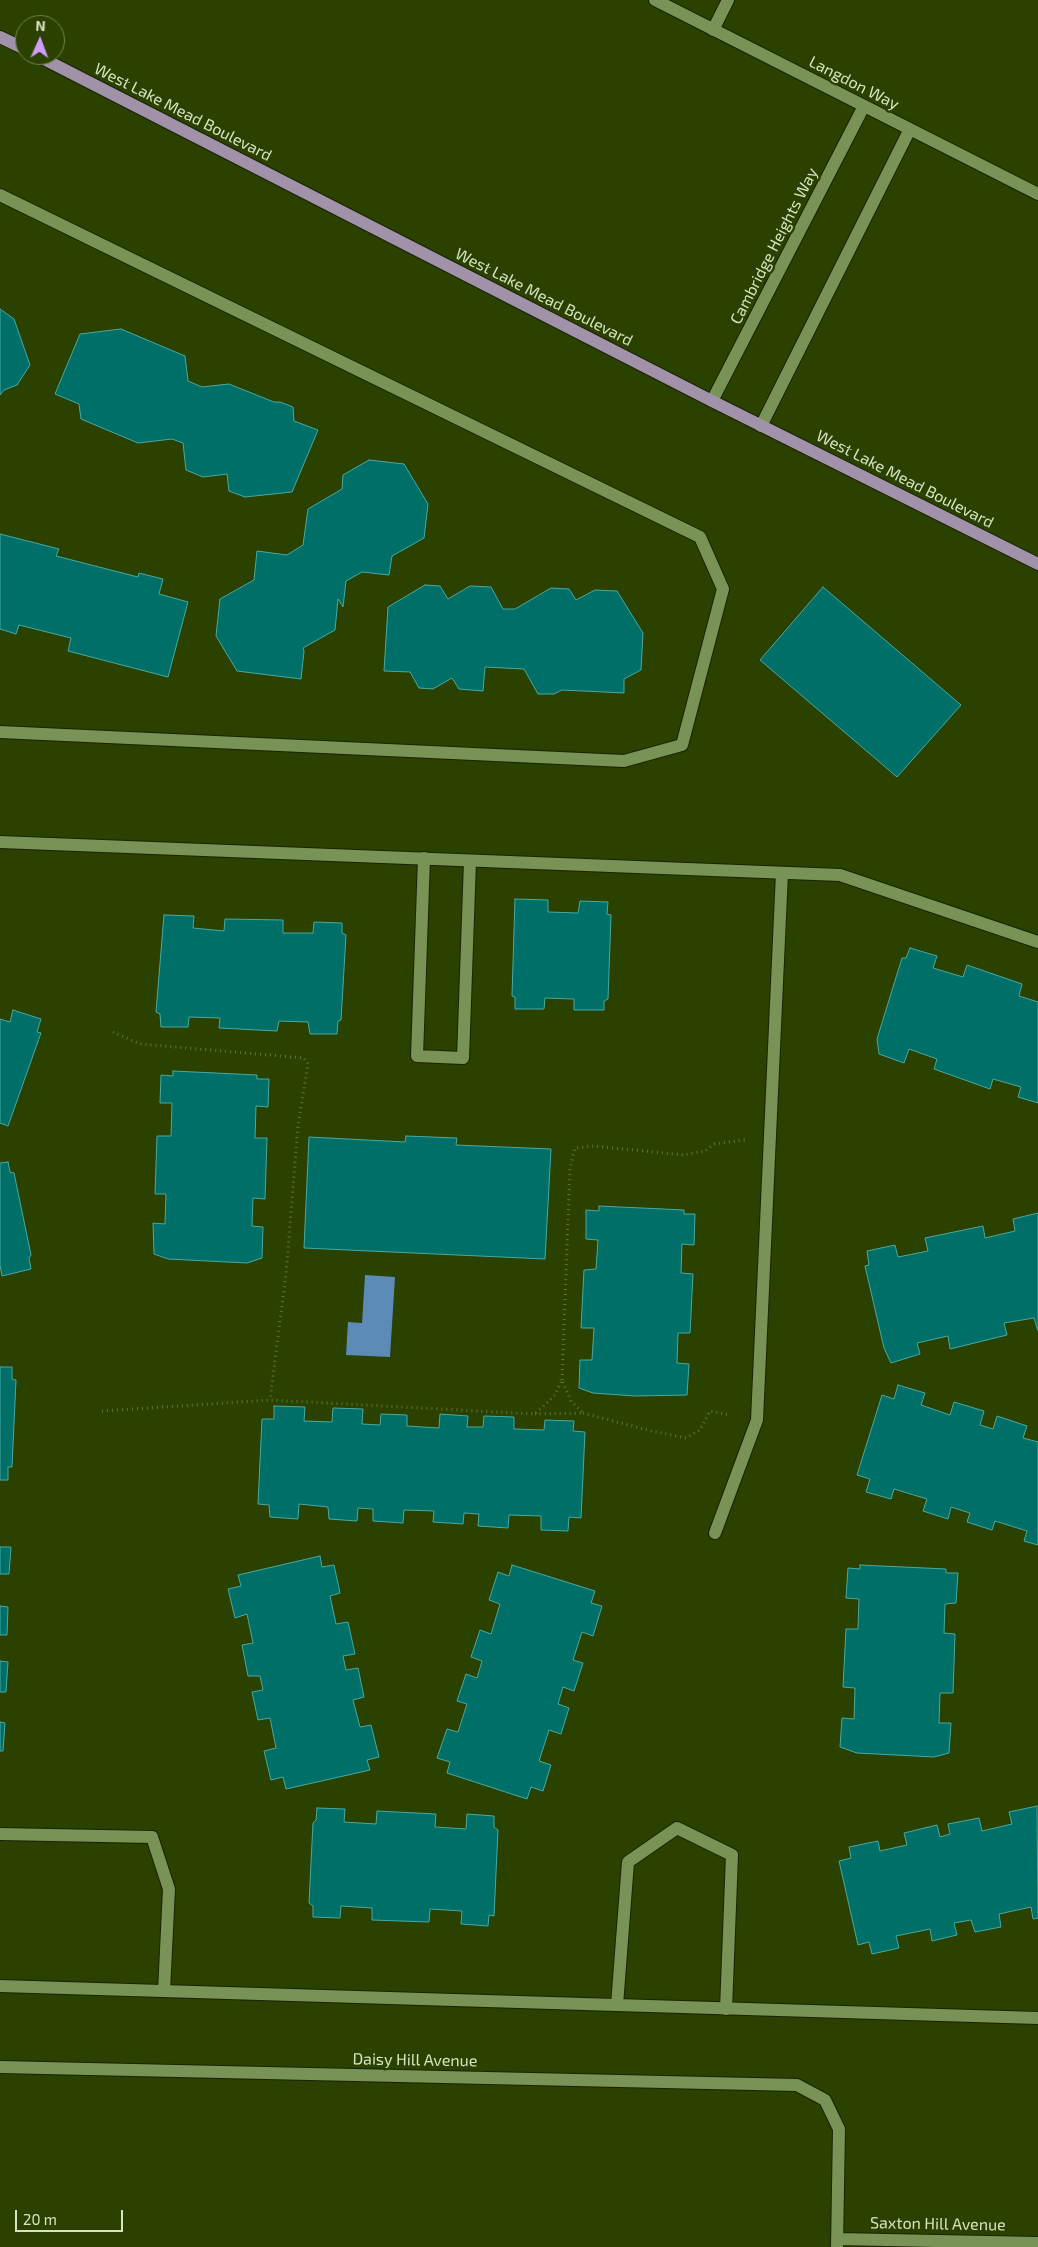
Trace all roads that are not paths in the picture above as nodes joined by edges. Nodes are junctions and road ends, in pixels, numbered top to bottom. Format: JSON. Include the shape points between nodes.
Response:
{"nodes":[{"id":1,"x":655,"y":0,"type":"edge"},
{"id":2,"x":728,"y":0,"type":"edge"},
{"id":3,"x":713,"y":30,"type":"junction"},
{"id":4,"x":0,"y":36,"type":"edge"},
{"id":5,"x":15,"y":44,"type":"edge"},
{"id":6,"x":56,"y":65,"type":"edge"},
{"id":7,"x":864,"y":106,"type":"junction"},
{"id":8,"x":910,"y":129,"type":"junction"},
{"id":9,"x":1038,"y":194,"type":"edge"},
{"id":10,"x":0,"y":195,"type":"edge"},
{"id":11,"x":712,"y":401,"type":"junction"},
{"id":12,"x":761,"y":426,"type":"junction"},
{"id":13,"x":1038,"y":564,"type":"edge"},
{"id":14,"x":0,"y":732,"type":"edge"},
{"id":15,"x":0,"y":842,"type":"edge"},
{"id":16,"x":424,"y":858,"type":"junction"},
{"id":17,"x":470,"y":861,"type":"junction"},
{"id":18,"x":782,"y":873,"type":"junction"},
{"id":19,"x":1038,"y":942,"type":"edge"},
{"id":20,"x":715,"y":1533,"type":"dead end"},
{"id":21,"x":0,"y":1834,"type":"edge"},
{"id":22,"x":0,"y":1986,"type":"edge"},
{"id":23,"x":164,"y":1991,"type":"junction"},
{"id":24,"x":617,"y":2005,"type":"junction"},
{"id":25,"x":726,"y":2009,"type":"junction"},
{"id":26,"x":1038,"y":2018,"type":"edge"},
{"id":27,"x":0,"y":2067,"type":"edge"},
{"id":28,"x":837,"y":2243,"type":"edge"},
{"id":29,"x":1038,"y":2243,"type":"edge"}],
"edges":[{"from":1,"to":3,"type":"street","name":"Langdon Way"},
{"from":2,"to":3,"type":"street"},
{"from":3,"to":7,"type":"street","name":"Langdon Way"},
{"from":4,"to":5,"type":"main road"},
{"from":6,"to":11,"type":"main road","name":"West Lake Mead Boulevard"},
{"from":7,"to":8,"type":"street","name":"Langdon Way"},
{"from":7,"to":11,"type":"street","name":"Cambridge Heights Way"},
{"from":8,"to":9,"type":"street","name":"Langdon Way"},
{"from":8,"to":12,"type":"street"},
{"from":10,"to":14,"type":"street","via":[[700,536],[723,589],[682,745],[624,761]]},
{"from":11,"to":12,"type":"main road","name":"West Lake Mead Boulevard"},
{"from":12,"to":13,"type":"main road","name":"West Lake Mead Boulevard"},
{"from":15,"to":16,"type":"street"},
{"from":16,"to":17,"type":"street"},
{"from":16,"to":17,"type":"street","via":[[417,1056],[463,1058]]},
{"from":17,"to":18,"type":"street"},
{"from":18,"to":19,"type":"street","via":[[840,875]]},
{"from":18,"to":20,"type":"street","via":[[757,1420]]},
{"from":21,"to":23,"type":"street","via":[[152,1837],[170,1889]]},
{"from":22,"to":23,"type":"street"},
{"from":23,"to":24,"type":"street"},
{"from":24,"to":25,"type":"street"},
{"from":24,"to":25,"type":"street","via":[[628,1862],[677,1828],[732,1855]]},
{"from":25,"to":26,"type":"street"},
{"from":27,"to":28,"type":"street","name":"Daisy Hill Avenue","via":[[797,2085],[825,2100],[839,2129]]},
{"from":28,"to":29,"type":"street","name":"Saxton Hill Avenue"}]}
